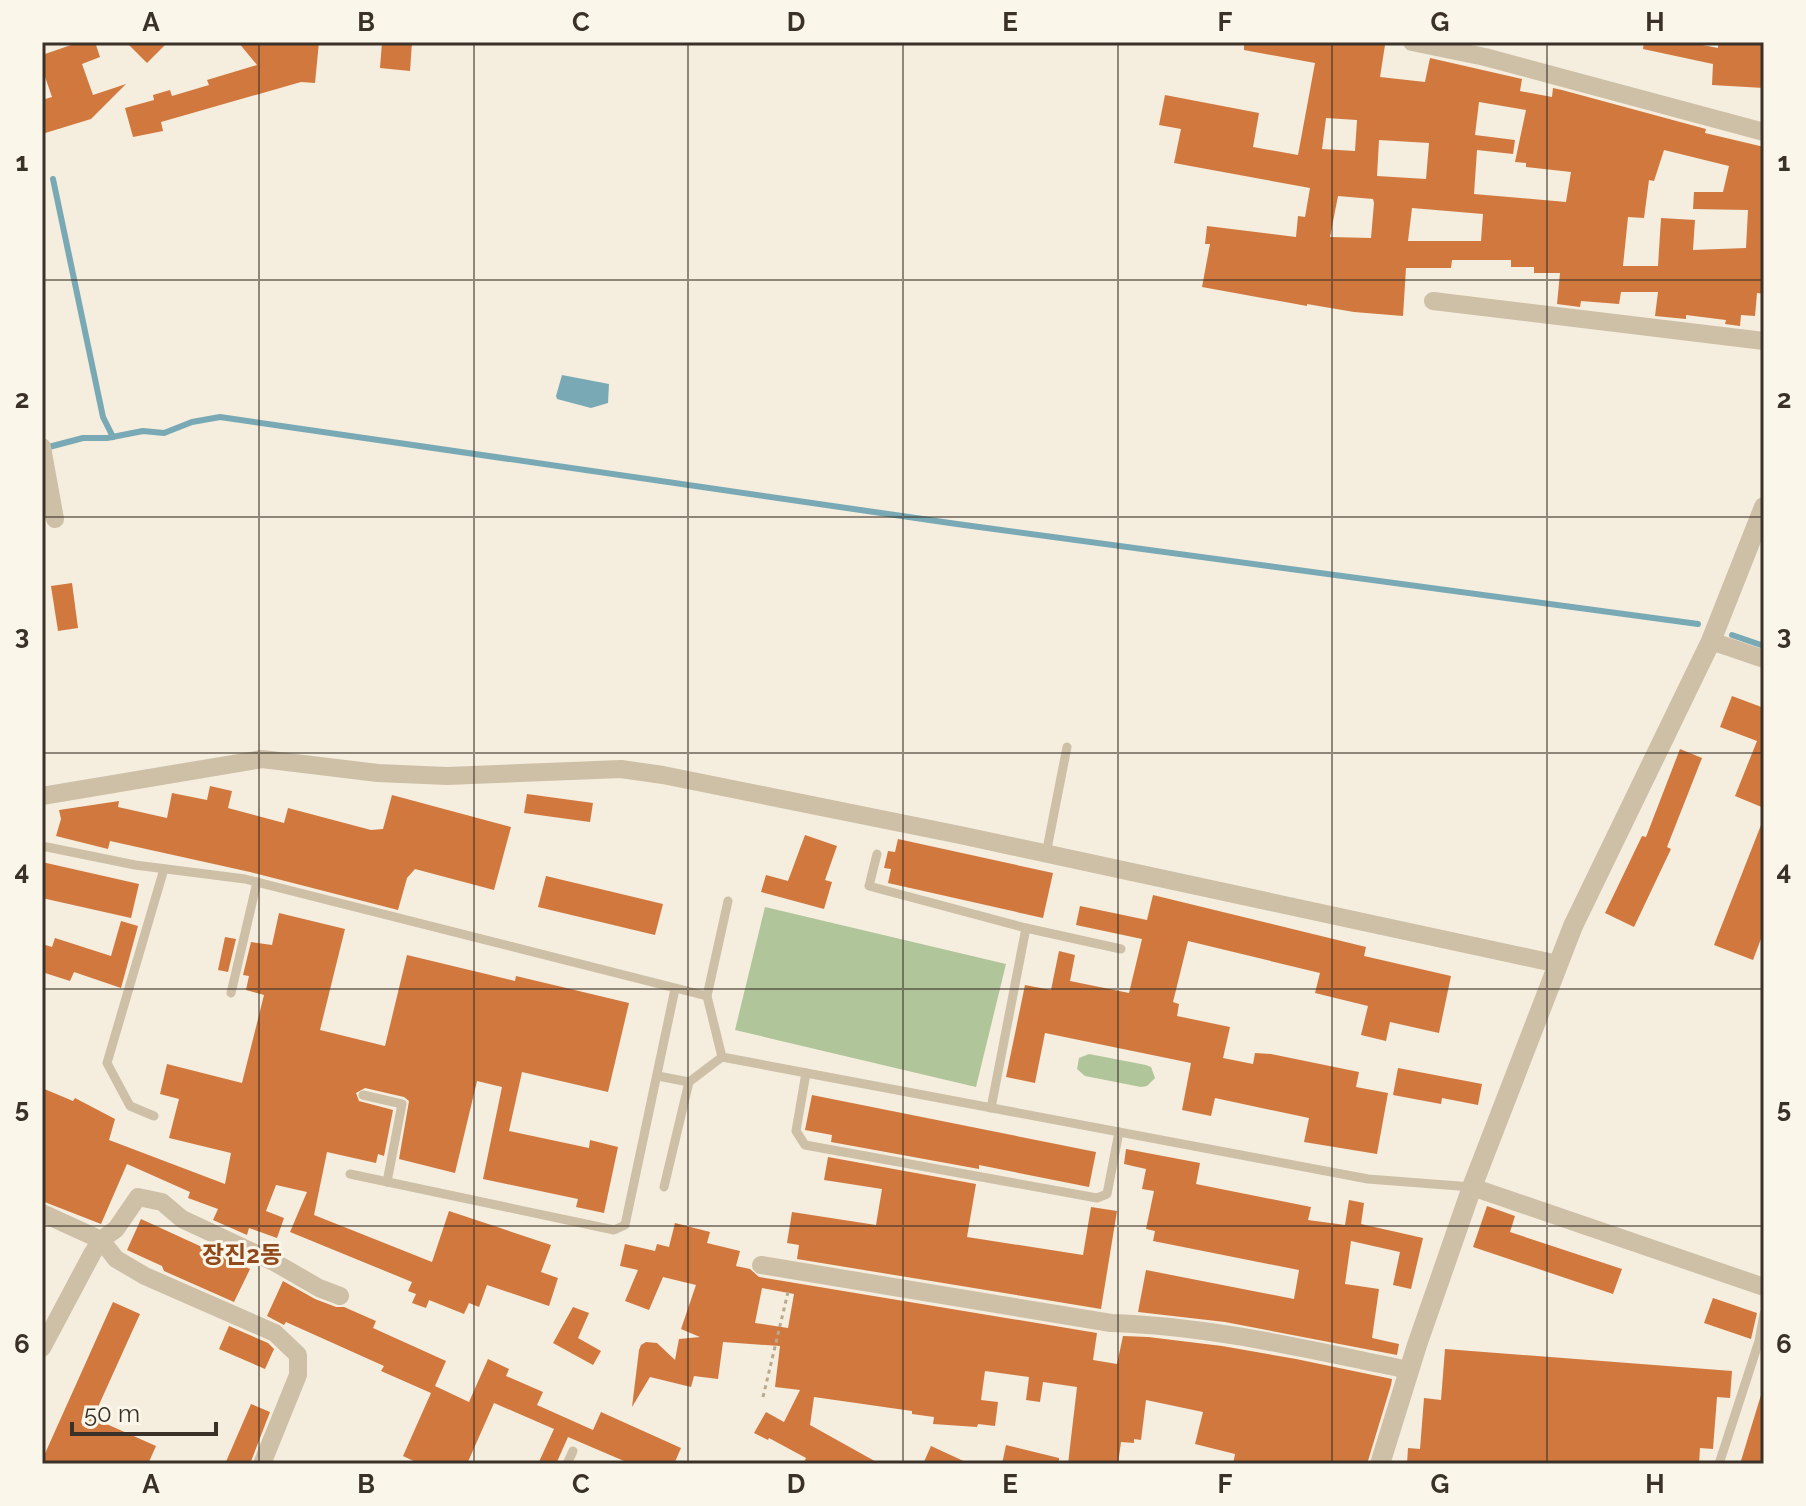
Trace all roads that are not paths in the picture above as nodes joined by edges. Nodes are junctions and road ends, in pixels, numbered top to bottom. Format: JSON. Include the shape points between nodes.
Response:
{"nodes":[{"id":1,"x":1412,"y":42,"type":"edge"},
{"id":2,"x":1764,"y":132,"type":"edge"},
{"id":3,"x":1433,"y":301,"type":"dead end"},
{"id":4,"x":1764,"y":341,"type":"edge"},
{"id":5,"x":43,"y":450,"type":"edge"},
{"id":6,"x":1764,"y":507,"type":"edge"},
{"id":7,"x":55,"y":519,"type":"dead end"},
{"id":8,"x":1711,"y":641,"type":"junction"},
{"id":9,"x":1764,"y":659,"type":"edge"},
{"id":10,"x":1067,"y":747,"type":"dead end"},
{"id":11,"x":42,"y":796,"type":"edge"},
{"id":12,"x":42,"y":846,"type":"edge"},
{"id":13,"x":877,"y":854,"type":"dead end"},
{"id":14,"x":1046,"y":854,"type":"junction"},
{"id":15,"x":164,"y":869,"type":"junction"},
{"id":16,"x":257,"y":882,"type":"junction"},
{"id":17,"x":728,"y":901,"type":"dead end"},
{"id":18,"x":1026,"y":928,"type":"junction"},
{"id":19,"x":1121,"y":949,"type":"dead end"},
{"id":20,"x":1558,"y":964,"type":"junction"},
{"id":21,"x":675,"y":989,"type":"junction"},
{"id":22,"x":231,"y":993,"type":"dead end"},
{"id":23,"x":707,"y":996,"type":"junction"},
{"id":24,"x":722,"y":1057,"type":"junction"},
{"id":25,"x":806,"y":1073,"type":"junction"},
{"id":26,"x":658,"y":1076,"type":"junction"},
{"id":27,"x":689,"y":1082,"type":"junction"},
{"id":28,"x":363,"y":1095,"type":"dead end"},
{"id":29,"x":991,"y":1108,"type":"junction"},
{"id":30,"x":154,"y":1116,"type":"dead end"},
{"id":31,"x":1119,"y":1132,"type":"junction"},
{"id":32,"x":350,"y":1174,"type":"dead end"},
{"id":33,"x":387,"y":1182,"type":"junction"},
{"id":34,"x":664,"y":1187,"type":"dead end"},
{"id":35,"x":1472,"y":1187,"type":"junction"},
{"id":36,"x":42,"y":1213,"type":"edge"},
{"id":37,"x":101,"y":1240,"type":"junction"},
{"id":38,"x":761,"y":1265,"type":"dead end"},
{"id":39,"x":1764,"y":1287,"type":"edge"},
{"id":40,"x":340,"y":1296,"type":"dead end"},
{"id":41,"x":1764,"y":1314,"type":"edge"},
{"id":42,"x":42,"y":1348,"type":"edge"},
{"id":43,"x":1409,"y":1370,"type":"junction"},
{"id":44,"x":573,"y":1451,"type":"dead end"},
{"id":45,"x":262,"y":1464,"type":"edge"},
{"id":46,"x":567,"y":1464,"type":"edge"},
{"id":47,"x":1380,"y":1464,"type":"edge"},
{"id":48,"x":1719,"y":1464,"type":"edge"}],
"edges":[{"from":1,"to":2,"type":"street"},
{"from":3,"to":4,"type":"street"},
{"from":5,"to":7,"type":"street"},
{"from":6,"to":8,"type":"street"},
{"from":8,"to":9,"type":"street"},
{"from":8,"to":20,"type":"street"},
{"from":10,"to":14,"type":"lane"},
{"from":11,"to":14,"type":"street","via":[[262,759],[447,776],[621,769]]},
{"from":12,"to":15,"type":"lane"},
{"from":13,"to":18,"type":"lane","via":[[869,886]]},
{"from":14,"to":20,"type":"street"},
{"from":15,"to":16,"type":"lane"},
{"from":15,"to":30,"type":"lane","via":[[107,1063],[130,1106]]},
{"from":16,"to":21,"type":"lane"},
{"from":16,"to":22,"type":"lane"},
{"from":17,"to":23,"type":"lane"},
{"from":18,"to":19,"type":"lane"},
{"from":18,"to":29,"type":"lane"},
{"from":20,"to":35,"type":"street"},
{"from":21,"to":23,"type":"lane"},
{"from":21,"to":26,"type":"lane"},
{"from":23,"to":24,"type":"lane"},
{"from":24,"to":25,"type":"lane"},
{"from":24,"to":27,"type":"lane"},
{"from":25,"to":29,"type":"lane"},
{"from":25,"to":31,"type":"lane","via":[[796,1131],[805,1145],[1097,1198],[1107,1194]]},
{"from":26,"to":27,"type":"lane"},
{"from":26,"to":33,"type":"lane","via":[[625,1225],[614,1230]]},
{"from":27,"to":34,"type":"lane"},
{"from":28,"to":33,"type":"lane","via":[[402,1104]]},
{"from":29,"to":31,"type":"lane"},
{"from":31,"to":35,"type":"lane","via":[[1368,1179]]},
{"from":32,"to":33,"type":"lane"},
{"from":35,"to":39,"type":"street"},
{"from":35,"to":43,"type":"street"},
{"from":36,"to":37,"type":"street"},
{"from":37,"to":40,"type":"street","via":[[116,1229],[138,1197],[150,1199]]},
{"from":37,"to":42,"type":"street"},
{"from":37,"to":45,"type":"street","via":[[116,1259],[275,1333],[298,1355],[298,1375]]},
{"from":38,"to":43,"type":"street","via":[[1111,1323],[1226,1333]]},
{"from":41,"to":48,"type":"lane"},
{"from":43,"to":47,"type":"street"},
{"from":44,"to":46,"type":"lane"}]}
